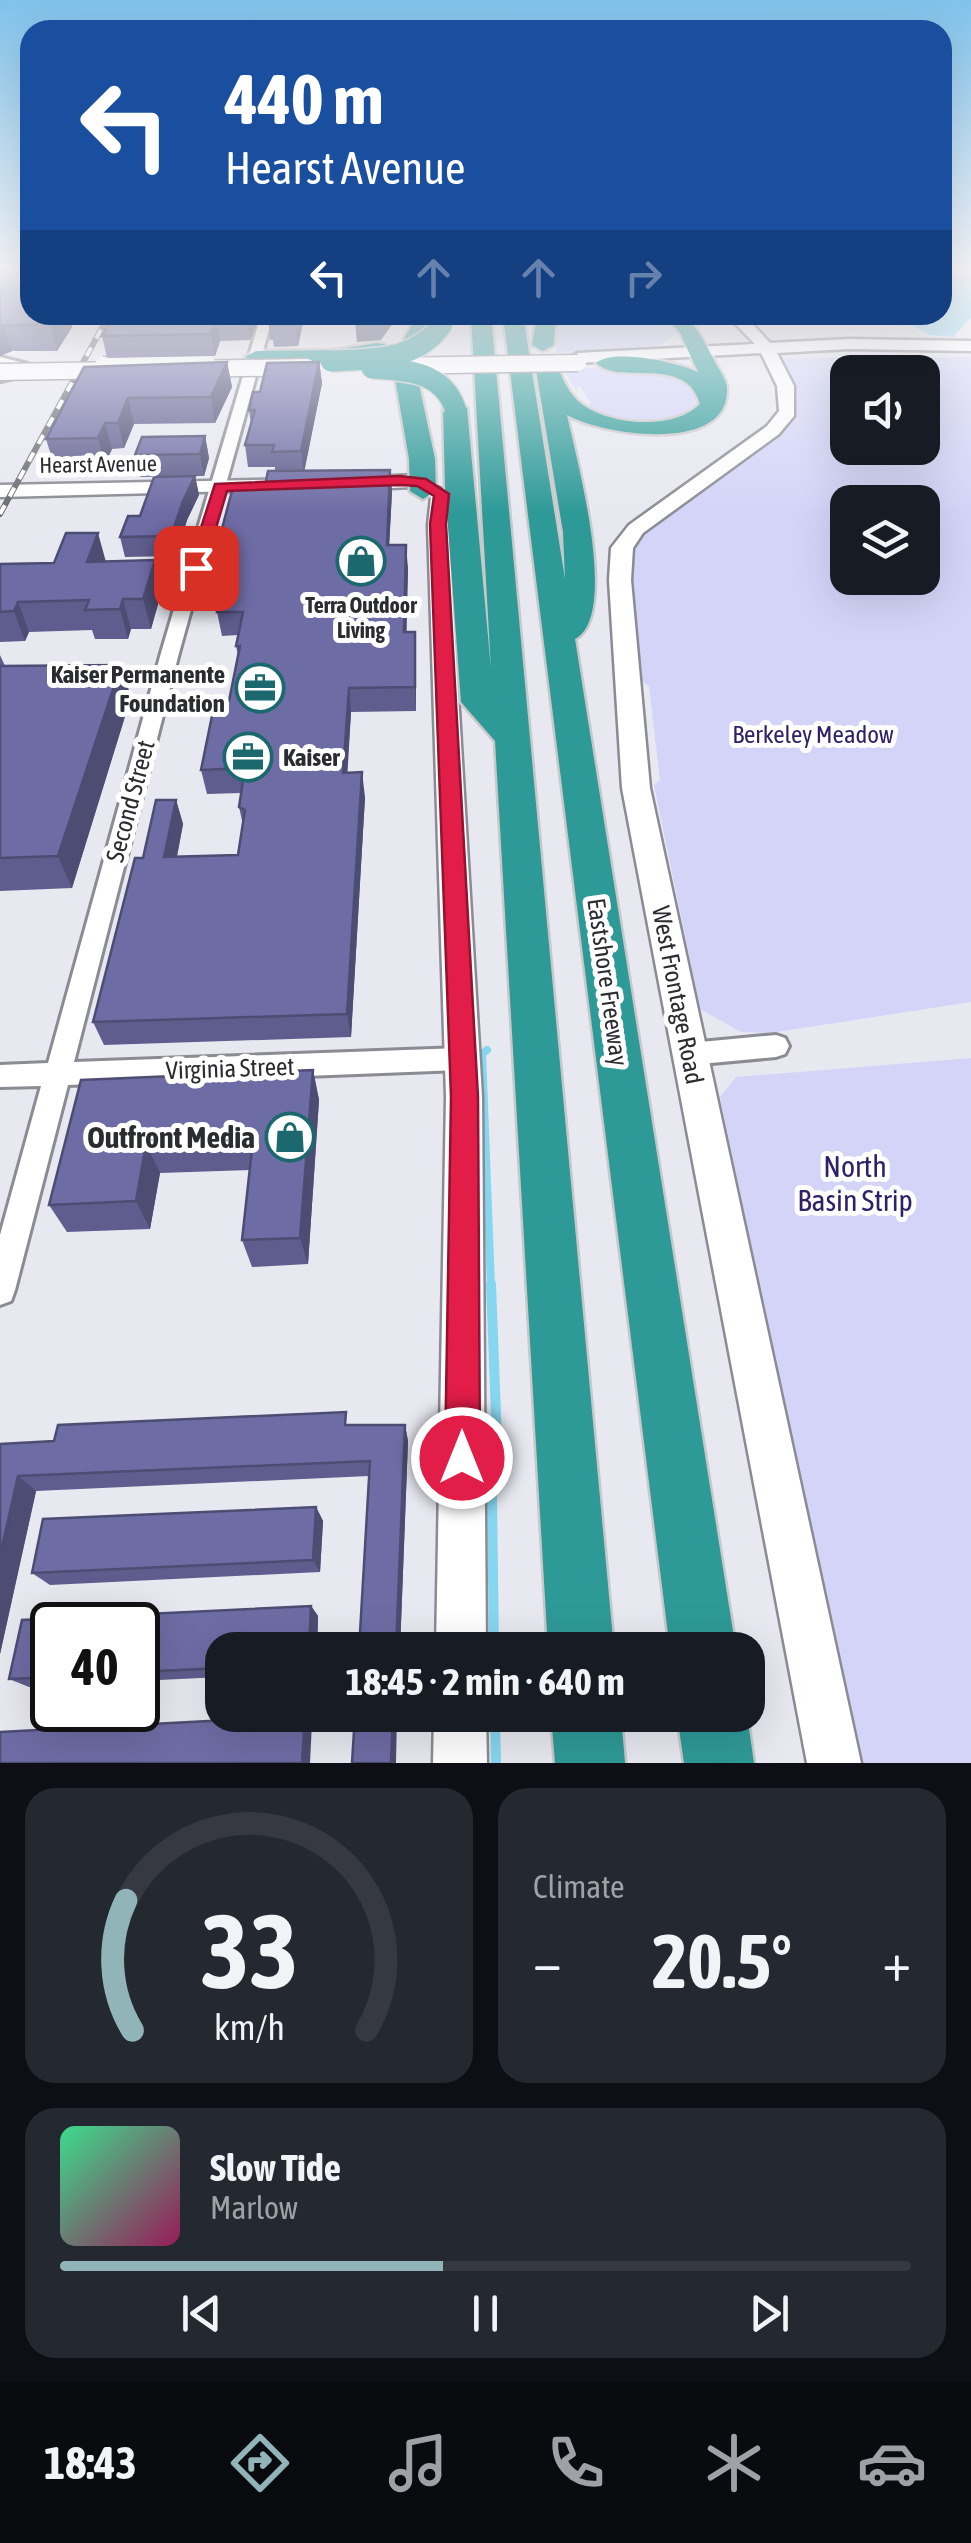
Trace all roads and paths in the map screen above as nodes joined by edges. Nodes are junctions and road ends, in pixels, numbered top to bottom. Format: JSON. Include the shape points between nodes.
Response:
{"nodes":[{"id":1,"x":258,"y":348,"type":"edge"},
{"id":2,"x":377,"y":348,"type":"edge"},
{"id":3,"x":413,"y":348,"type":"edge"},
{"id":4,"x":414,"y":348,"type":"edge"},
{"id":5,"x":483,"y":348,"type":"edge"},
{"id":6,"x":518,"y":348,"type":"edge"},
{"id":7,"x":543,"y":348,"type":"edge"},
{"id":8,"x":545,"y":348,"type":"edge"},
{"id":9,"x":654,"y":348,"type":"edge"},
{"id":10,"x":698,"y":348,"type":"edge"},
{"id":11,"x":764,"y":348,"type":"edge"},
{"id":12,"x":814,"y":348,"type":"edge"},
{"id":13,"x":768,"y":354,"type":"junction"},
{"id":14,"x":971,"y":354,"type":"edge"},
{"id":15,"x":936,"y":355,"type":"edge"},
{"id":16,"x":545,"y":356,"type":"junction"},
{"id":17,"x":830,"y":356,"type":"edge"},
{"id":18,"x":256,"y":357,"type":"junction"},
{"id":19,"x":705,"y":358,"type":"junction"},
{"id":20,"x":331,"y":361,"type":"junction"},
{"id":21,"x":590,"y":361,"type":"junction"},
{"id":22,"x":358,"y":366,"type":"junction"},
{"id":23,"x":0,"y":369,"type":"edge"},
{"id":24,"x":712,"y":405,"type":"junction"},
{"id":25,"x":416,"y":437,"type":"junction"},
{"id":26,"x":384,"y":482,"type":"junction"},
{"id":27,"x":220,"y":487,"type":"junction"},
{"id":28,"x":424,"y":487,"type":"junction"},
{"id":29,"x":0,"y":491,"type":"edge"},
{"id":30,"x":562,"y":654,"type":"junction"},
{"id":31,"x":514,"y":740,"type":"junction"},
{"id":32,"x":776,"y":1046,"type":"dead end"},
{"id":33,"x":690,"y":1054,"type":"junction"},
{"id":34,"x":460,"y":1059,"type":"junction"},
{"id":35,"x":58,"y":1074,"type":"junction"},
{"id":36,"x":0,"y":1076,"type":"edge"},
{"id":37,"x":0,"y":1290,"type":"edge"},
{"id":38,"x":461,"y":1632,"type":"edge"},
{"id":39,"x":580,"y":1632,"type":"edge"},
{"id":40,"x":699,"y":1632,"type":"edge"},
{"id":41,"x":460,"y":1732,"type":"edge"},
{"id":42,"x":587,"y":1732,"type":"edge"},
{"id":43,"x":714,"y":1732,"type":"edge"},
{"id":44,"x":460,"y":1763,"type":"edge"},
{"id":45,"x":590,"y":1763,"type":"edge"},
{"id":46,"x":718,"y":1763,"type":"edge"},
{"id":47,"x":834,"y":1763,"type":"edge"}],
"edges":[{"from":1,"to":18,"type":"street","name":"Second Street"},
{"from":2,"to":18,"type":"highway"},
{"from":3,"to":25,"type":"highway","via":[[404,360]]},
{"from":4,"to":20,"type":"highway","bridge":true},
{"from":5,"to":31,"type":"highway"},
{"from":6,"to":30,"type":"highway","name":"Eastshore Freeway"},
{"from":7,"to":16,"type":"highway"},
{"from":8,"to":16,"type":"highway"},
{"from":9,"to":21,"type":"highway"},
{"from":10,"to":19,"type":"highway"},
{"from":11,"to":13,"type":"street","name":"West Frontage Road"},
{"from":12,"to":13,"type":"street"},
{"from":13,"to":17,"type":"street"},
{"from":13,"to":19,"type":"street"},
{"from":13,"to":33,"type":"street","name":"West Frontage Road","via":[[788,392],[786,416],[642,522],[619,564],[636,788]]},
{"from":14,"to":15,"type":"street"},
{"from":16,"to":24,"type":"highway","via":[[569,405],[605,423],[670,426],[698,418]]},
{"from":16,"to":30,"type":"highway","via":[[574,503],[581,594]]},
{"from":18,"to":27,"type":"street","name":"Second Street"},
{"from":19,"to":21,"type":"street"},
{"from":19,"to":24,"type":"highway","via":[[716,389]]},
{"from":20,"to":21,"type":"street","bridge":true},
{"from":20,"to":23,"type":"street","bridge":true},
{"from":21,"to":22,"type":"street","bridge":true},
{"from":21,"to":24,"type":"highway","via":[[682,374],[706,389]]},
{"from":22,"to":23,"type":"street","bridge":true},
{"from":22,"to":31,"type":"highway","bridge":true,"via":[[432,378],[450,392],[478,702]]},
{"from":25,"to":26,"type":"highway","via":[[414,466]]},
{"from":25,"to":28,"type":"highway"},
{"from":26,"to":27,"type":"street","name":"Hearst Avenue"},
{"from":26,"to":28,"type":"street","name":"Hearst Avenue"},
{"from":27,"to":29,"type":"street","name":"Hearst Avenue"},
{"from":27,"to":35,"type":"street","name":"Second Street"},
{"from":28,"to":34,"type":"street","via":[[438,524]]},
{"from":30,"to":40,"type":"highway","name":"Eastshore Freeway"},
{"from":31,"to":39,"type":"highway"},
{"from":32,"to":33,"type":"street"},
{"from":33,"to":47,"type":"street","name":"West Frontage Road"},
{"from":34,"to":35,"type":"street","name":"Virginia Street"},
{"from":34,"to":38,"type":"street"},
{"from":35,"to":36,"type":"street","name":"Virginia Street"},
{"from":35,"to":37,"type":"street","name":"Second Street"},
{"from":41,"to":44,"type":"street"},
{"from":42,"to":45,"type":"highway"},
{"from":43,"to":46,"type":"highway"}]}
